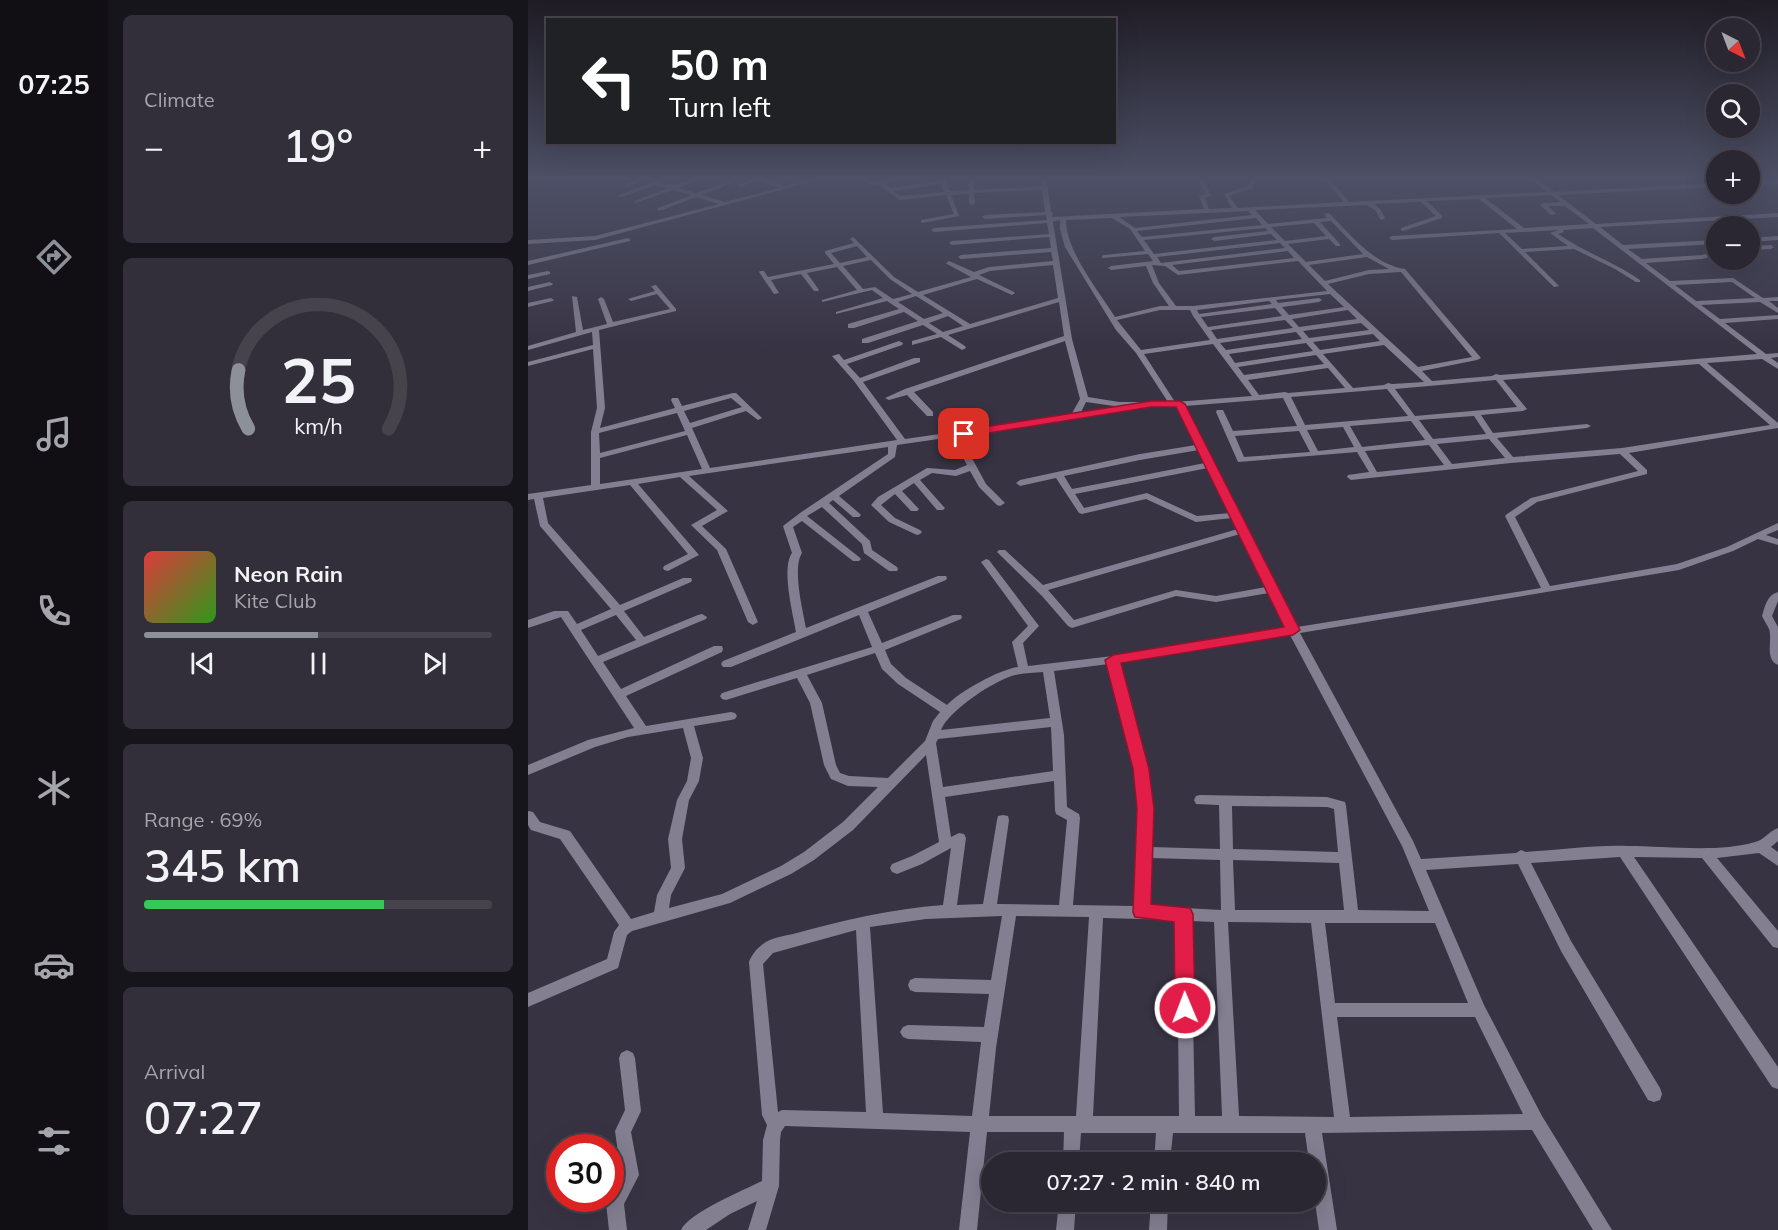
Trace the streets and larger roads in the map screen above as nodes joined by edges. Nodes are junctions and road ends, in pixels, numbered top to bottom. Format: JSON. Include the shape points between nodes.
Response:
{"nodes":[{"id":1,"x":608,"y":234,"type":"edge"},
{"id":2,"x":986,"y":234,"type":"edge"},
{"id":3,"x":1064,"y":234,"type":"edge"},
{"id":4,"x":1136,"y":234,"type":"edge"},
{"id":5,"x":1178,"y":234,"type":"edge"},
{"id":6,"x":1209,"y":234,"type":"edge"},
{"id":7,"x":1253,"y":234,"type":"edge"},
{"id":8,"x":1275,"y":234,"type":"edge"},
{"id":9,"x":1329,"y":234,"type":"edge"},
{"id":10,"x":1347,"y":234,"type":"edge"},
{"id":11,"x":1412,"y":234,"type":"edge"},
{"id":12,"x":1460,"y":234,"type":"edge"},
{"id":13,"x":1503,"y":234,"type":"edge"},
{"id":14,"x":1557,"y":234,"type":"edge"},
{"id":15,"x":1570,"y":234,"type":"edge"},
{"id":16,"x":1606,"y":234,"type":"edge"},
{"id":17,"x":1053,"y":236,"type":"joint"},
{"id":18,"x":1331,"y":237,"type":"junction"},
{"id":19,"x":1416,"y":237,"type":"junction"},
{"id":20,"x":595,"y":238,"type":"junction"},
{"id":21,"x":1392,"y":238,"type":"dead end"},
{"id":22,"x":1778,"y":238,"type":"edge"},
{"id":23,"x":1140,"y":239,"type":"junction"},
{"id":24,"x":1214,"y":239,"type":"junction"},
{"id":25,"x":1760,"y":239,"type":"edge"},
{"id":26,"x":628,"y":240,"type":"dead end"},
{"id":27,"x":986,"y":240,"type":"junction"},
{"id":28,"x":533,"y":242,"type":"edge"},
{"id":29,"x":1282,"y":242,"type":"junction"},
{"id":30,"x":952,"y":243,"type":"dead end"},
{"id":31,"x":1706,"y":243,"type":"edge"},
{"id":32,"x":1338,"y":245,"type":"dead end"},
{"id":33,"x":1573,"y":245,"type":"junction"},
{"id":34,"x":602,"y":246,"type":"junction"},
{"id":35,"x":1622,"y":247,"type":"junction"},
{"id":36,"x":1771,"y":247,"type":"dead end"},
{"id":37,"x":1221,"y":248,"type":"junction"},
{"id":38,"x":1760,"y":248,"type":"edge"},
{"id":39,"x":1290,"y":249,"type":"junction"},
{"id":40,"x":1055,"y":250,"type":"junction"},
{"id":41,"x":1520,"y":251,"type":"junction"},
{"id":42,"x":608,"y":252,"type":"dead end"},
{"id":43,"x":1151,"y":254,"type":"junction"},
{"id":44,"x":988,"y":255,"type":"junction"},
{"id":45,"x":1368,"y":255,"type":"junction"},
{"id":46,"x":1706,"y":256,"type":"edge"},
{"id":47,"x":555,"y":257,"type":"junction"},
{"id":48,"x":961,"y":257,"type":"dead end"},
{"id":49,"x":1104,"y":257,"type":"dead end"},
{"id":50,"x":1229,"y":257,"type":"junction"},
{"id":51,"x":872,"y":258,"type":"junction"},
{"id":52,"x":1301,"y":261,"type":"junction"},
{"id":53,"x":1640,"y":261,"type":"junction"},
{"id":54,"x":528,"y":263,"type":"edge"},
{"id":55,"x":949,"y":263,"type":"dead end"},
{"id":56,"x":1057,"y":263,"type":"junction"},
{"id":57,"x":1158,"y":263,"type":"junction"},
{"id":58,"x":1148,"y":264,"type":"junction"},
{"id":59,"x":1166,"y":264,"type":"junction"},
{"id":60,"x":839,"y":265,"type":"junction"},
{"id":61,"x":1111,"y":268,"type":"dead end"},
{"id":62,"x":989,"y":269,"type":"junction"},
{"id":63,"x":1397,"y":270,"type":"junction"},
{"id":64,"x":803,"y":272,"type":"junction"},
{"id":65,"x":548,"y":273,"type":"dead end"},
{"id":66,"x":974,"y":276,"type":"junction"},
{"id":67,"x":528,"y":277,"type":"edge"},
{"id":68,"x":1638,"y":281,"type":"dead end"},
{"id":69,"x":1324,"y":283,"type":"junction"},
{"id":70,"x":550,"y":284,"type":"dead end"},
{"id":71,"x":1670,"y":284,"type":"junction"},
{"id":72,"x":1556,"y":286,"type":"dead end"},
{"id":73,"x":528,"y":289,"type":"edge"},
{"id":74,"x":816,"y":290,"type":"dead end"},
{"id":75,"x":861,"y":290,"type":"junction"},
{"id":76,"x":1332,"y":292,"type":"junction"},
{"id":77,"x":776,"y":293,"type":"dead end"},
{"id":78,"x":1012,"y":293,"type":"dead end"},
{"id":79,"x":916,"y":294,"type":"junction"},
{"id":80,"x":574,"y":297,"type":"dead end"},
{"id":81,"x":1340,"y":298,"type":"junction"},
{"id":82,"x":601,"y":299,"type":"dead end"},
{"id":83,"x":1062,"y":299,"type":"junction"},
{"id":84,"x":1270,"y":299,"type":"junction"},
{"id":85,"x":1778,"y":299,"type":"edge"},
{"id":86,"x":551,"y":300,"type":"dead end"},
{"id":87,"x":891,"y":300,"type":"junction"},
{"id":88,"x":1761,"y":300,"type":"junction"},
{"id":89,"x":824,"y":301,"type":"dead end"},
{"id":90,"x":1695,"y":303,"type":"junction"},
{"id":91,"x":528,"y":305,"type":"edge"},
{"id":92,"x":1277,"y":306,"type":"junction"},
{"id":93,"x":1174,"y":308,"type":"junction"},
{"id":94,"x":1350,"y":308,"type":"junction"},
{"id":95,"x":905,"y":309,"type":"junction"},
{"id":96,"x":1778,"y":311,"type":"edge"},
{"id":97,"x":1195,"y":312,"type":"junction"},
{"id":98,"x":838,"y":313,"type":"dead end"},
{"id":99,"x":948,"y":314,"type":"junction"},
{"id":100,"x":644,"y":317,"type":"junction"},
{"id":101,"x":1287,"y":317,"type":"junction"},
{"id":102,"x":1778,"y":317,"type":"edge"},
{"id":103,"x":1114,"y":319,"type":"junction"},
{"id":104,"x":1364,"y":320,"type":"junction"},
{"id":105,"x":1718,"y":321,"type":"junction"},
{"id":106,"x":925,"y":322,"type":"junction"},
{"id":107,"x":611,"y":325,"type":"junction"},
{"id":108,"x":851,"y":327,"type":"dead end"},
{"id":109,"x":969,"y":327,"type":"junction"},
{"id":110,"x":595,"y":329,"type":"junction"},
{"id":111,"x":1206,"y":329,"type":"junction"},
{"id":112,"x":1298,"y":330,"type":"junction"},
{"id":113,"x":1375,"y":331,"type":"junction"},
{"id":114,"x":580,"y":333,"type":"junction"},
{"id":115,"x":944,"y":334,"type":"junction"},
{"id":116,"x":1068,"y":337,"type":"junction"},
{"id":117,"x":1307,"y":340,"type":"junction"},
{"id":118,"x":865,"y":341,"type":"dead end"},
{"id":119,"x":1215,"y":341,"type":"junction"},
{"id":120,"x":1387,"y":342,"type":"junction"},
{"id":121,"x":899,"y":343,"type":"dead end"},
{"id":122,"x":915,"y":343,"type":"dead end"},
{"id":123,"x":596,"y":346,"type":"junction"},
{"id":124,"x":528,"y":348,"type":"edge"},
{"id":125,"x":962,"y":348,"type":"dead end"},
{"id":126,"x":1139,"y":352,"type":"junction"},
{"id":127,"x":1223,"y":353,"type":"junction"},
{"id":128,"x":1318,"y":353,"type":"junction"},
{"id":129,"x":1778,"y":355,"type":"edge"},
{"id":130,"x":836,"y":356,"type":"dead end"},
{"id":131,"x":1763,"y":356,"type":"junction"},
{"id":132,"x":917,"y":360,"type":"dead end"},
{"id":133,"x":1700,"y":361,"type":"junction"},
{"id":134,"x":842,"y":363,"type":"junction"},
{"id":135,"x":528,"y":364,"type":"edge"},
{"id":136,"x":1233,"y":366,"type":"junction"},
{"id":137,"x":1329,"y":366,"type":"junction"},
{"id":138,"x":1778,"y":368,"type":"edge"},
{"id":139,"x":1416,"y":369,"type":"junction"},
{"id":140,"x":1496,"y":376,"type":"junction"},
{"id":141,"x":1242,"y":378,"type":"junction"},
{"id":142,"x":859,"y":381,"type":"junction"},
{"id":143,"x":1429,"y":382,"type":"junction"},
{"id":144,"x":1388,"y":385,"type":"junction"},
{"id":145,"x":1349,"y":388,"type":"junction"},
{"id":146,"x":908,"y":391,"type":"junction"},
{"id":147,"x":1285,"y":394,"type":"junction"},
{"id":148,"x":1256,"y":396,"type":"junction"},
{"id":149,"x":889,"y":398,"type":"dead end"},
{"id":150,"x":1084,"y":399,"type":"junction"},
{"id":151,"x":675,"y":400,"type":"dead end"},
{"id":152,"x":1151,"y":404,"type":"junction"},
{"id":153,"x":1176,"y":404,"type":"junction"},
{"id":154,"x":747,"y":408,"type":"junction"},
{"id":155,"x":679,"y":410,"type":"junction"},
{"id":156,"x":1220,"y":412,"type":"dead end"},
{"id":157,"x":1476,"y":413,"type":"junction"},
{"id":158,"x":930,"y":414,"type":"dead end"},
{"id":159,"x":1074,"y":417,"type":"junction"},
{"id":160,"x":758,"y":418,"type":"dead end"},
{"id":161,"x":1413,"y":418,"type":"junction"},
{"id":162,"x":1345,"y":424,"type":"junction"},
{"id":163,"x":1587,"y":426,"type":"dead end"},
{"id":164,"x":1777,"y":426,"type":"edge"},
{"id":165,"x":1302,"y":428,"type":"junction"},
{"id":166,"x":688,"y":430,"type":"junction"},
{"id":167,"x":595,"y":432,"type":"junction"},
{"id":168,"x":1230,"y":434,"type":"junction"},
{"id":169,"x":955,"y":435,"type":"junction"},
{"id":170,"x":1491,"y":436,"type":"junction"},
{"id":171,"x":1431,"y":442,"type":"junction"},
{"id":172,"x":898,"y":443,"type":"junction"},
{"id":173,"x":1203,"y":447,"type":"junction"},
{"id":174,"x":1359,"y":449,"type":"junction"},
{"id":175,"x":1622,"y":451,"type":"junction"},
{"id":176,"x":1315,"y":454,"type":"junction"},
{"id":177,"x":595,"y":457,"type":"junction"},
{"id":178,"x":1511,"y":460,"type":"junction"},
{"id":179,"x":1211,"y":465,"type":"junction"},
{"id":180,"x":971,"y":467,"type":"junction"},
{"id":181,"x":1450,"y":467,"type":"junction"},
{"id":182,"x":707,"y":471,"type":"junction"},
{"id":183,"x":1374,"y":474,"type":"junction"},
{"id":184,"x":682,"y":475,"type":"junction"},
{"id":185,"x":1059,"y":475,"type":"junction"},
{"id":186,"x":1351,"y":477,"type":"dead end"},
{"id":187,"x":915,"y":478,"type":"junction"},
{"id":188,"x":632,"y":482,"type":"junction"},
{"id":189,"x":1020,"y":483,"type":"dead end"},
{"id":190,"x":596,"y":488,"type":"junction"},
{"id":191,"x":896,"y":490,"type":"junction"},
{"id":192,"x":1070,"y":492,"type":"junction"},
{"id":193,"x":833,"y":495,"type":"junction"},
{"id":194,"x":533,"y":496,"type":"edge"},
{"id":195,"x":823,"y":503,"type":"junction"},
{"id":196,"x":1000,"y":503,"type":"dead end"},
{"id":197,"x":940,"y":508,"type":"dead end"},
{"id":198,"x":914,"y":509,"type":"dead end"},
{"id":199,"x":856,"y":515,"type":"dead end"},
{"id":200,"x":1234,"y":515,"type":"junction"},
{"id":201,"x":802,"y":517,"type":"junction"},
{"id":202,"x":1778,"y":526,"type":"edge"},
{"id":203,"x":1241,"y":531,"type":"junction"},
{"id":204,"x":917,"y":532,"type":"dead end"},
{"id":205,"x":1758,"y":536,"type":"junction"},
{"id":206,"x":1778,"y":542,"type":"edge"},
{"id":207,"x":1002,"y":552,"type":"dead end"},
{"id":208,"x":856,"y":560,"type":"dead end"},
{"id":209,"x":986,"y":562,"type":"dead end"},
{"id":210,"x":668,"y":568,"type":"dead end"},
{"id":211,"x":893,"y":569,"type":"dead end"},
{"id":212,"x":942,"y":578,"type":"dead end"},
{"id":213,"x":687,"y":580,"type":"dead end"},
{"id":214,"x":1041,"y":589,"type":"junction"},
{"id":215,"x":1272,"y":589,"type":"junction"},
{"id":216,"x":1547,"y":590,"type":"junction"},
{"id":217,"x":1778,"y":595,"type":"edge"},
{"id":218,"x":618,"y":610,"type":"junction"},
{"id":219,"x":862,"y":610,"type":"junction"},
{"id":220,"x":1767,"y":616,"type":"junction"},
{"id":221,"x":702,"y":617,"type":"dead end"},
{"id":222,"x":957,"y":617,"type":"dead end"},
{"id":223,"x":753,"y":622,"type":"dead end"},
{"id":224,"x":1778,"y":623,"type":"edge"},
{"id":225,"x":528,"y":624,"type":"edge"},
{"id":226,"x":574,"y":629,"type":"junction"},
{"id":227,"x":1293,"y":630,"type":"junction"},
{"id":228,"x":802,"y":634,"type":"junction"},
{"id":229,"x":642,"y":641,"type":"junction"},
{"id":230,"x":880,"y":648,"type":"junction"},
{"id":231,"x":718,"y":649,"type":"dead end"},
{"id":232,"x":1113,"y":660,"type":"junction"},
{"id":233,"x":596,"y":661,"type":"junction"},
{"id":234,"x":1778,"y":661,"type":"edge"},
{"id":235,"x":727,"y":664,"type":"dead end"},
{"id":236,"x":1048,"y":668,"type":"junction"},
{"id":237,"x":1024,"y":671,"type":"junction"},
{"id":238,"x":801,"y":674,"type":"junction"},
{"id":239,"x":618,"y":695,"type":"junction"},
{"id":240,"x":726,"y":696,"type":"dead end"},
{"id":241,"x":948,"y":712,"type":"junction"},
{"id":242,"x":731,"y":716,"type":"dead end"},
{"id":243,"x":1056,"y":722,"type":"junction"},
{"id":244,"x":687,"y":723,"type":"junction"},
{"id":245,"x":643,"y":731,"type":"junction"},
{"id":246,"x":932,"y":739,"type":"junction"},
{"id":247,"x":528,"y":770,"type":"edge"},
{"id":248,"x":1060,"y":775,"type":"junction"},
{"id":249,"x":892,"y":783,"type":"junction"},
{"id":250,"x":938,"y":793,"type":"junction"},
{"id":251,"x":1200,"y":800,"type":"dead end"},
{"id":252,"x":1225,"y":800,"type":"junction"},
{"id":253,"x":528,"y":817,"type":"edge"},
{"id":254,"x":1004,"y":820,"type":"dead end"},
{"id":255,"x":1778,"y":833,"type":"edge"},
{"id":256,"x":946,"y":844,"type":"junction"},
{"id":257,"x":1761,"y":847,"type":"junction"},
{"id":258,"x":1623,"y":851,"type":"junction"},
{"id":259,"x":1144,"y":852,"type":"junction"},
{"id":260,"x":1705,"y":853,"type":"junction"},
{"id":261,"x":1227,"y":855,"type":"junction"},
{"id":262,"x":1521,"y":856,"type":"junction"},
{"id":263,"x":1346,"y":858,"type":"junction"},
{"id":264,"x":1778,"y":860,"type":"edge"},
{"id":265,"x":1416,"y":865,"type":"junction"},
{"id":266,"x":897,"y":868,"type":"dead end"},
{"id":267,"x":1010,"y":910,"type":"junction"},
{"id":268,"x":949,"y":911,"type":"junction"},
{"id":269,"x":988,"y":911,"type":"junction"},
{"id":270,"x":1065,"y":911,"type":"junction"},
{"id":271,"x":1096,"y":911,"type":"junction"},
{"id":272,"x":1142,"y":912,"type":"junction"},
{"id":273,"x":1184,"y":914,"type":"junction"},
{"id":274,"x":661,"y":915,"type":"junction"},
{"id":275,"x":1224,"y":916,"type":"junction"},
{"id":276,"x":1317,"y":917,"type":"junction"},
{"id":277,"x":1352,"y":917,"type":"junction"},
{"id":278,"x":1439,"y":917,"type":"junction"},
{"id":279,"x":863,"y":922,"type":"junction"},
{"id":280,"x":628,"y":926,"type":"junction"},
{"id":281,"x":1778,"y":942,"type":"edge"},
{"id":282,"x":915,"y":985,"type":"dead end"},
{"id":283,"x":998,"y":987,"type":"junction"},
{"id":284,"x":528,"y":1000,"type":"edge"},
{"id":285,"x":1479,"y":1010,"type":"junction"},
{"id":286,"x":1329,"y":1011,"type":"junction"},
{"id":287,"x":908,"y":1032,"type":"dead end"},
{"id":288,"x":990,"y":1035,"type":"junction"},
{"id":289,"x":627,"y":1058,"type":"dead end"},
{"id":290,"x":1778,"y":1081,"type":"edge"},
{"id":291,"x":1654,"y":1094,"type":"dead end"},
{"id":292,"x":875,"y":1120,"type":"junction"},
{"id":293,"x":775,"y":1122,"type":"junction"},
{"id":294,"x":1536,"y":1122,"type":"junction"},
{"id":295,"x":980,"y":1124,"type":"junction"},
{"id":296,"x":1079,"y":1124,"type":"junction"},
{"id":297,"x":1165,"y":1125,"type":"junction"},
{"id":298,"x":1187,"y":1125,"type":"junction"},
{"id":299,"x":1231,"y":1125,"type":"junction"},
{"id":300,"x":1311,"y":1125,"type":"junction"},
{"id":301,"x":1343,"y":1125,"type":"junction"},
{"id":302,"x":1073,"y":1152,"type":"edge"},
{"id":303,"x":1163,"y":1152,"type":"edge"},
{"id":304,"x":770,"y":1186,"type":"junction"},
{"id":305,"x":1067,"y":1212,"type":"edge"},
{"id":306,"x":1159,"y":1212,"type":"edge"},
{"id":307,"x":618,"y":1230,"type":"edge"},
{"id":308,"x":690,"y":1230,"type":"edge"},
{"id":309,"x":757,"y":1230,"type":"edge"},
{"id":310,"x":968,"y":1230,"type":"edge"},
{"id":311,"x":1065,"y":1230,"type":"edge"},
{"id":312,"x":1158,"y":1230,"type":"edge"},
{"id":313,"x":1328,"y":1230,"type":"edge"},
{"id":314,"x":1603,"y":1230,"type":"edge"}],
"edges":[{"from":1,"to":20,"type":"street"},
{"from":2,"to":27,"type":"street"},
{"from":3,"to":103,"type":"street","via":[[1068,247]]},
{"from":4,"to":23,"type":"street"},
{"from":5,"to":23,"type":"street"},
{"from":6,"to":24,"type":"street"},
{"from":7,"to":24,"type":"street"},
{"from":8,"to":29,"type":"street"},
{"from":9,"to":18,"type":"street"},
{"from":10,"to":45,"type":"street"},
{"from":11,"to":19,"type":"street"},
{"from":12,"to":19,"type":"street"},
{"from":13,"to":41,"type":"street"},
{"from":14,"to":33,"type":"street"},
{"from":15,"to":33,"type":"street","via":[[1580,242]]},
{"from":16,"to":35,"type":"street"},
{"from":17,"to":27,"type":"street"},
{"from":17,"to":40,"type":"street"},
{"from":18,"to":29,"type":"street"},
{"from":18,"to":32,"type":"street"},
{"from":19,"to":21,"type":"street"},
{"from":20,"to":28,"type":"street"},
{"from":20,"to":34,"type":"street"},
{"from":22,"to":25,"type":"street"},
{"from":23,"to":43,"type":"street"},
{"from":24,"to":37,"type":"street"},
{"from":26,"to":34,"type":"street"},
{"from":27,"to":30,"type":"street"},
{"from":27,"to":44,"type":"street"},
{"from":28,"to":47,"type":"street"},
{"from":29,"to":37,"type":"street"},
{"from":29,"to":39,"type":"street"},
{"from":31,"to":35,"type":"street"},
{"from":33,"to":41,"type":"street"},
{"from":33,"to":68,"type":"street"},
{"from":34,"to":42,"type":"street"},
{"from":34,"to":47,"type":"street"},
{"from":35,"to":53,"type":"street"},
{"from":36,"to":38,"type":"street"},
{"from":37,"to":43,"type":"street"},
{"from":37,"to":50,"type":"street"},
{"from":39,"to":50,"type":"street"},
{"from":39,"to":52,"type":"street"},
{"from":40,"to":44,"type":"street"},
{"from":40,"to":56,"type":"street"},
{"from":41,"to":72,"type":"street"},
{"from":43,"to":49,"type":"street"},
{"from":43,"to":57,"type":"street"},
{"from":44,"to":48,"type":"street"},
{"from":44,"to":62,"type":"street"},
{"from":45,"to":52,"type":"street"},
{"from":45,"to":63,"type":"street"},
{"from":46,"to":53,"type":"street"},
{"from":47,"to":54,"type":"street"},
{"from":50,"to":59,"type":"street"},
{"from":51,"to":60,"type":"street"},
{"from":51,"to":60,"type":"street","via":[[856,242],[827,252]]},
{"from":51,"to":79,"type":"street"},
{"from":52,"to":59,"type":"street","via":[[1184,273]]},
{"from":52,"to":69,"type":"street"},
{"from":53,"to":71,"type":"street"},
{"from":55,"to":66,"type":"street"},
{"from":56,"to":62,"type":"street"},
{"from":56,"to":83,"type":"street"},
{"from":57,"to":58,"type":"street"},
{"from":57,"to":59,"type":"street"},
{"from":58,"to":61,"type":"street"},
{"from":58,"to":93,"type":"street"},
{"from":60,"to":64,"type":"street"},
{"from":60,"to":75,"type":"street"},
{"from":62,"to":66,"type":"street"},
{"from":63,"to":69,"type":"street"},
{"from":63,"to":139,"type":"street","via":[[1403,270],[1476,358]]},
{"from":64,"to":74,"type":"street"},
{"from":64,"to":77,"type":"street","via":[[765,276]]},
{"from":65,"to":67,"type":"street"},
{"from":66,"to":78,"type":"street"},
{"from":66,"to":79,"type":"street"},
{"from":69,"to":76,"type":"street"},
{"from":70,"to":73,"type":"street"},
{"from":71,"to":88,"type":"street","via":[[1733,280]]},
{"from":71,"to":90,"type":"street"},
{"from":75,"to":87,"type":"street","via":[[873,288]]},
{"from":75,"to":89,"type":"street"},
{"from":76,"to":81,"type":"street"},
{"from":76,"to":84,"type":"street"},
{"from":79,"to":87,"type":"street"},
{"from":79,"to":99,"type":"street"},
{"from":80,"to":114,"type":"street"},
{"from":81,"to":92,"type":"street"},
{"from":81,"to":94,"type":"street"},
{"from":82,"to":107,"type":"street"},
{"from":83,"to":109,"type":"street"},
{"from":83,"to":116,"type":"street"},
{"from":84,"to":92,"type":"street"},
{"from":84,"to":97,"type":"street"},
{"from":85,"to":88,"type":"street"},
{"from":86,"to":91,"type":"street"},
{"from":87,"to":95,"type":"street"},
{"from":87,"to":98,"type":"street"},
{"from":88,"to":90,"type":"street"},
{"from":88,"to":96,"type":"street"},
{"from":90,"to":105,"type":"street"},
{"from":92,"to":97,"type":"street"},
{"from":92,"to":101,"type":"street"},
{"from":93,"to":97,"type":"street"},
{"from":93,"to":103,"type":"street"},
{"from":94,"to":101,"type":"street"},
{"from":94,"to":104,"type":"street"},
{"from":95,"to":106,"type":"street"},
{"from":95,"to":108,"type":"street"},
{"from":97,"to":111,"type":"street"},
{"from":99,"to":106,"type":"street"},
{"from":99,"to":109,"type":"street"},
{"from":100,"to":100,"type":"street","via":[[674,310],[657,289],[629,296]]},
{"from":100,"to":107,"type":"street"},
{"from":101,"to":111,"type":"street"},
{"from":101,"to":112,"type":"street"},
{"from":102,"to":105,"type":"street"},
{"from":103,"to":126,"type":"street"},
{"from":104,"to":112,"type":"street"},
{"from":104,"to":113,"type":"street"},
{"from":105,"to":131,"type":"street"},
{"from":106,"to":115,"type":"street"},
{"from":106,"to":118,"type":"street"},
{"from":107,"to":110,"type":"street"},
{"from":109,"to":115,"type":"street"},
{"from":110,"to":114,"type":"street"},
{"from":110,"to":123,"type":"street"},
{"from":111,"to":119,"type":"street"},
{"from":112,"to":117,"type":"street"},
{"from":112,"to":119,"type":"street"},
{"from":113,"to":117,"type":"street"},
{"from":113,"to":120,"type":"street"},
{"from":114,"to":124,"type":"street"},
{"from":115,"to":122,"type":"street"},
{"from":115,"to":125,"type":"street"},
{"from":116,"to":146,"type":"street"},
{"from":116,"to":150,"type":"street"},
{"from":117,"to":127,"type":"street"},
{"from":117,"to":128,"type":"street"},
{"from":119,"to":126,"type":"street"},
{"from":119,"to":127,"type":"street"},
{"from":120,"to":128,"type":"street"},
{"from":120,"to":139,"type":"street"},
{"from":121,"to":134,"type":"street"},
{"from":123,"to":135,"type":"street"},
{"from":123,"to":167,"type":"street","via":[[601,408]]},
{"from":126,"to":153,"type":"street"},
{"from":127,"to":136,"type":"street"},
{"from":128,"to":136,"type":"street"},
{"from":128,"to":137,"type":"street"},
{"from":129,"to":131,"type":"street"},
{"from":130,"to":134,"type":"street"},
{"from":131,"to":133,"type":"street"},
{"from":131,"to":138,"type":"street"},
{"from":132,"to":142,"type":"street"},
{"from":133,"to":140,"type":"street"},
{"from":133,"to":164,"type":"street"},
{"from":134,"to":142,"type":"street"},
{"from":136,"to":141,"type":"street"},
{"from":137,"to":141,"type":"street"},
{"from":137,"to":145,"type":"street"},
{"from":139,"to":143,"type":"street"},
{"from":140,"to":143,"type":"street"},
{"from":140,"to":157,"type":"street","via":[[1523,409]]},
{"from":141,"to":148,"type":"street"},
{"from":142,"to":172,"type":"street"},
{"from":143,"to":144,"type":"street"},
{"from":144,"to":145,"type":"street"},
{"from":144,"to":161,"type":"street"},
{"from":145,"to":147,"type":"street"},
{"from":146,"to":149,"type":"street"},
{"from":146,"to":158,"type":"street"},
{"from":147,"to":148,"type":"street"},
{"from":147,"to":165,"type":"street"},
{"from":148,"to":153,"type":"street"},
{"from":150,"to":152,"type":"street"},
{"from":150,"to":159,"type":"street"},
{"from":151,"to":155,"type":"street"},
{"from":152,"to":153,"type":"street"},
{"from":152,"to":159,"type":"street"},
{"from":153,"to":173,"type":"street"},
{"from":154,"to":155,"type":"street","via":[[733,395]]},
{"from":154,"to":160,"type":"street"},
{"from":154,"to":166,"type":"street"},
{"from":155,"to":166,"type":"street"},
{"from":155,"to":167,"type":"street"},
{"from":156,"to":168,"type":"street"},
{"from":157,"to":161,"type":"street"},
{"from":157,"to":170,"type":"street"},
{"from":159,"to":169,"type":"street"},
{"from":161,"to":162,"type":"street"},
{"from":161,"to":171,"type":"street"},
{"from":162,"to":165,"type":"street"},
{"from":162,"to":174,"type":"street"},
{"from":163,"to":170,"type":"street"},
{"from":164,"to":175,"type":"street"},
{"from":165,"to":168,"type":"street"},
{"from":165,"to":176,"type":"street"},
{"from":166,"to":177,"type":"street"},
{"from":166,"to":182,"type":"street"},
{"from":167,"to":177,"type":"street"},
{"from":168,"to":176,"type":"street","via":[[1240,460]]},
{"from":169,"to":172,"type":"street"},
{"from":169,"to":180,"type":"street"},
{"from":170,"to":171,"type":"street"},
{"from":170,"to":178,"type":"street"},
{"from":171,"to":174,"type":"street"},
{"from":171,"to":181,"type":"street"},
{"from":172,"to":182,"type":"street"},
{"from":172,"to":193,"type":"street","via":[[892,455]]},
{"from":173,"to":179,"type":"street"},
{"from":173,"to":185,"type":"street"},
{"from":174,"to":176,"type":"street"},
{"from":174,"to":183,"type":"street"},
{"from":175,"to":178,"type":"street"},
{"from":175,"to":216,"type":"street","via":[[1644,472],[1533,500],[1510,516]]},
{"from":177,"to":190,"type":"street"},
{"from":178,"to":181,"type":"street"},
{"from":179,"to":192,"type":"street"},
{"from":179,"to":200,"type":"street"},
{"from":180,"to":187,"type":"street","via":[[956,473],[930,470]]},
{"from":180,"to":196,"type":"street"},
{"from":181,"to":183,"type":"street"},
{"from":182,"to":184,"type":"street"},
{"from":183,"to":186,"type":"street"},
{"from":184,"to":188,"type":"street"},
{"from":184,"to":223,"type":"street","via":[[723,511],[696,525],[721,549]]},
{"from":185,"to":189,"type":"street"},
{"from":185,"to":192,"type":"street"},
{"from":187,"to":191,"type":"street"},
{"from":187,"to":197,"type":"street"},
{"from":188,"to":190,"type":"street"},
{"from":188,"to":210,"type":"street","via":[[694,555]]},
{"from":190,"to":194,"type":"street"},
{"from":191,"to":198,"type":"street"},
{"from":191,"to":204,"type":"street","via":[[876,505],[891,520]]},
{"from":192,"to":200,"type":"street","via":[[1084,512],[1147,496],[1196,519]]},
{"from":193,"to":195,"type":"street"},
{"from":193,"to":199,"type":"street"},
{"from":194,"to":218,"type":"street","via":[[543,524]]},
{"from":195,"to":201,"type":"street"},
{"from":195,"to":211,"type":"street","via":[[867,543],[867,550]]},
{"from":200,"to":203,"type":"street"},
{"from":201,"to":208,"type":"street"},
{"from":201,"to":228,"type":"street","via":[[788,526],[797,553],[793,586]]},
{"from":202,"to":205,"type":"street"},
{"from":203,"to":214,"type":"street"},
{"from":203,"to":215,"type":"street"},
{"from":205,"to":206,"type":"street"},
{"from":205,"to":216,"type":"street","via":[[1678,567]]},
{"from":207,"to":214,"type":"street"},
{"from":209,"to":237,"type":"street","via":[[1034,626],[1017,642]]},
{"from":212,"to":219,"type":"street"},
{"from":213,"to":218,"type":"street"},
{"from":214,"to":215,"type":"street","via":[[1072,624],[1176,593],[1216,599]]},
{"from":215,"to":227,"type":"street"},
{"from":216,"to":227,"type":"street"},
{"from":217,"to":220,"type":"street"},
{"from":218,"to":226,"type":"street"},
{"from":218,"to":229,"type":"street"},
{"from":219,"to":228,"type":"street"},
{"from":219,"to":230,"type":"street"},
{"from":220,"to":224,"type":"street"},
{"from":220,"to":234,"type":"street","via":[[1775,631]]},
{"from":221,"to":229,"type":"street"},
{"from":222,"to":230,"type":"street"},
{"from":225,"to":226,"type":"street","via":[[560,613]]},
{"from":226,"to":233,"type":"street"},
{"from":227,"to":232,"type":"street"},
{"from":227,"to":265,"type":"street"},
{"from":228,"to":235,"type":"street"},
{"from":229,"to":233,"type":"street"},
{"from":230,"to":238,"type":"street"},
{"from":230,"to":241,"type":"street","via":[[886,666]]},
{"from":231,"to":239,"type":"street"},
{"from":232,"to":236,"type":"street"},
{"from":232,"to":259,"type":"street","via":[[1141,769]]},
{"from":233,"to":239,"type":"street"},
{"from":236,"to":237,"type":"street"},
{"from":236,"to":243,"type":"street"},
{"from":237,"to":241,"type":"street","via":[[1011,672],[984,685]]},
{"from":238,"to":240,"type":"street"},
{"from":238,"to":249,"type":"street","via":[[816,703],[836,776],[848,781]]},
{"from":239,"to":245,"type":"street"},
{"from":241,"to":246,"type":"street","via":[[939,721]]},
{"from":242,"to":244,"type":"street"},
{"from":243,"to":246,"type":"street"},
{"from":243,"to":248,"type":"street"},
{"from":244,"to":245,"type":"street"},
{"from":244,"to":274,"type":"street","via":[[698,758],[675,839],[678,868],[664,895]]},
{"from":245,"to":247,"type":"street","via":[[592,743]]},
{"from":246,"to":249,"type":"street"},
{"from":246,"to":250,"type":"street"},
{"from":248,"to":250,"type":"street"},
{"from":248,"to":270,"type":"street","via":[[1061,810],[1074,818]]},
{"from":249,"to":274,"type":"street","via":[[848,826],[786,870],[724,899]]},
{"from":250,"to":256,"type":"street"},
{"from":251,"to":252,"type":"street"},
{"from":252,"to":261,"type":"street"},
{"from":252,"to":263,"type":"street","via":[[1336,803],[1342,811]]},
{"from":253,"to":280,"type":"street","via":[[546,831],[565,835]]},
{"from":254,"to":269,"type":"street"},
{"from":255,"to":257,"type":"street"},
{"from":256,"to":266,"type":"street"},
{"from":256,"to":268,"type":"street","via":[[959,838]]},
{"from":257,"to":260,"type":"street"},
{"from":257,"to":264,"type":"street"},
{"from":258,"to":260,"type":"street"},
{"from":258,"to":262,"type":"street"},
{"from":258,"to":290,"type":"street"},
{"from":259,"to":261,"type":"street"},
{"from":259,"to":272,"type":"street"},
{"from":260,"to":281,"type":"street"},
{"from":261,"to":263,"type":"street"},
{"from":261,"to":275,"type":"street"},
{"from":262,"to":265,"type":"street"},
{"from":262,"to":291,"type":"street","via":[[1566,946]]},
{"from":263,"to":277,"type":"street"},
{"from":265,"to":278,"type":"street"},
{"from":267,"to":269,"type":"street"},
{"from":267,"to":270,"type":"street"},
{"from":267,"to":283,"type":"street"},
{"from":268,"to":269,"type":"street"},
{"from":268,"to":279,"type":"street","via":[[908,913]]},
{"from":270,"to":271,"type":"street"},
{"from":271,"to":272,"type":"street"},
{"from":271,"to":296,"type":"street"},
{"from":272,"to":273,"type":"street"},
{"from":273,"to":275,"type":"street"},
{"from":273,"to":298,"type":"street"},
{"from":274,"to":280,"type":"street"},
{"from":275,"to":276,"type":"street"},
{"from":275,"to":299,"type":"street"},
{"from":276,"to":277,"type":"street"},
{"from":276,"to":286,"type":"street"},
{"from":277,"to":278,"type":"street"},
{"from":278,"to":285,"type":"street"},
{"from":279,"to":292,"type":"street"},
{"from":279,"to":293,"type":"street","via":[[768,948],[756,963],[770,1115]]},
{"from":280,"to":284,"type":"street","via":[[621,932],[613,963]]},
{"from":282,"to":283,"type":"street"},
{"from":283,"to":288,"type":"street"},
{"from":285,"to":286,"type":"street"},
{"from":285,"to":294,"type":"street"},
{"from":286,"to":301,"type":"street"},
{"from":287,"to":288,"type":"street"},
{"from":288,"to":295,"type":"street"},
{"from":289,"to":307,"type":"street","via":[[633,1111],[623,1131],[630,1175],[615,1203]]},
{"from":292,"to":293,"type":"street","via":[[782,1118]]},
{"from":292,"to":295,"type":"street"},
{"from":293,"to":304,"type":"street"},
{"from":294,"to":301,"type":"street"},
{"from":294,"to":314,"type":"street"},
{"from":295,"to":296,"type":"street"},
{"from":295,"to":310,"type":"street"},
{"from":296,"to":297,"type":"street"},
{"from":296,"to":302,"type":"street"},
{"from":297,"to":298,"type":"street"},
{"from":297,"to":303,"type":"street"},
{"from":298,"to":299,"type":"street"},
{"from":299,"to":300,"type":"street"},
{"from":300,"to":301,"type":"street"},
{"from":300,"to":313,"type":"street"},
{"from":304,"to":308,"type":"street"},
{"from":304,"to":309,"type":"street"},
{"from":305,"to":311,"type":"street"},
{"from":306,"to":312,"type":"street"}]}
